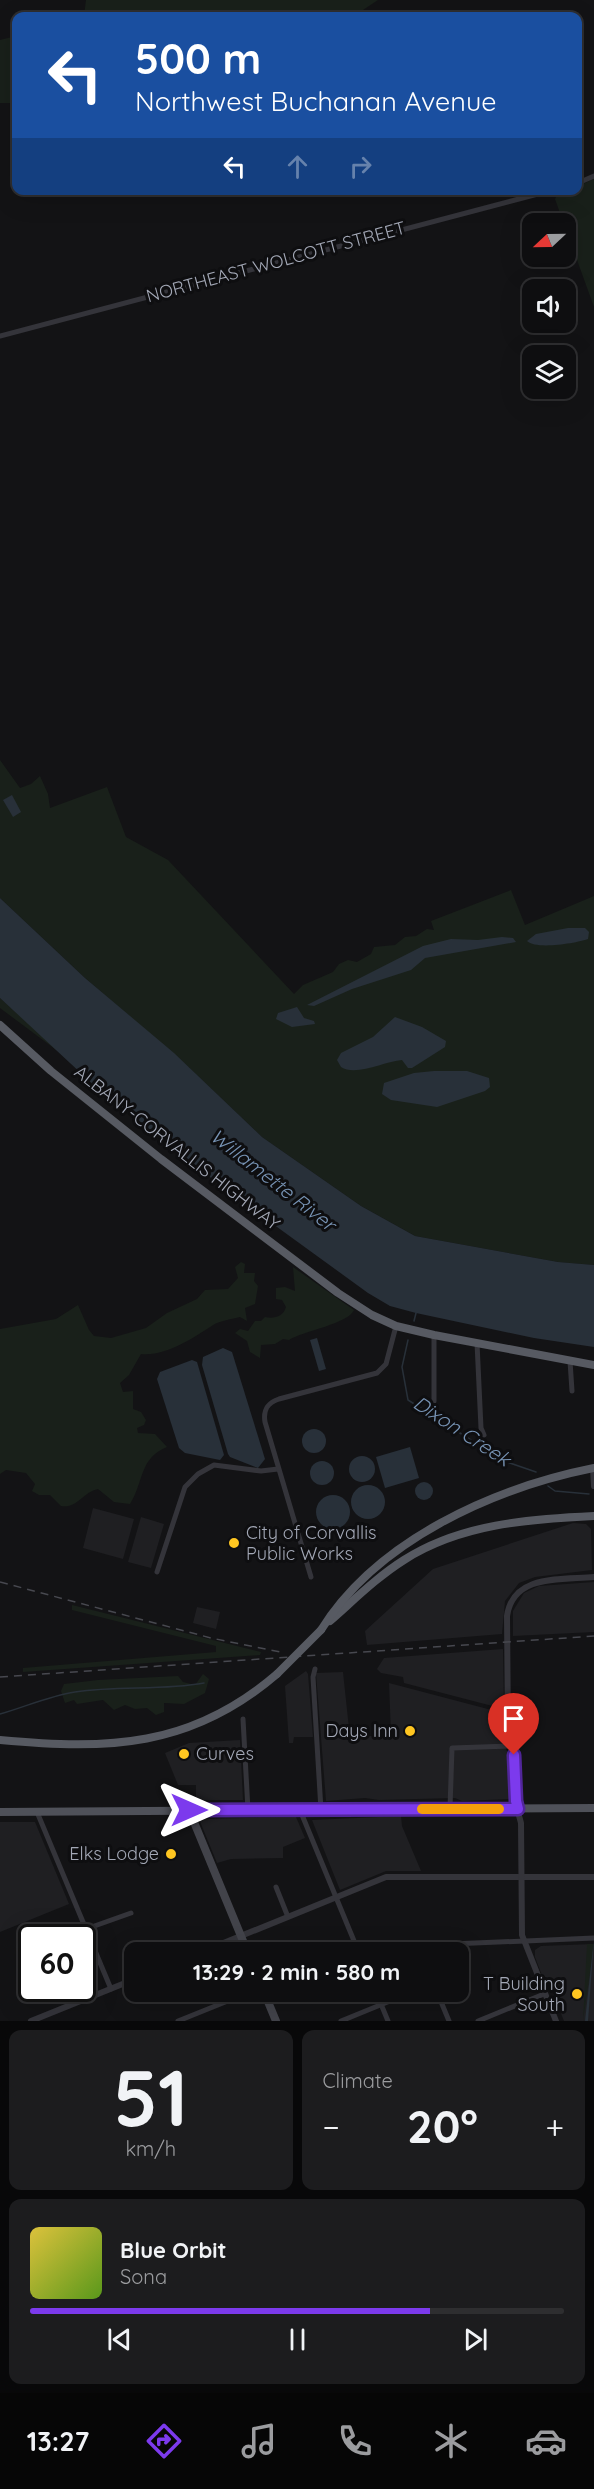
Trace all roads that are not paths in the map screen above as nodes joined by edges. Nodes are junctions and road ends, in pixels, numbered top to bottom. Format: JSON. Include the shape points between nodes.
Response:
{"nodes":[{"id":1,"x":534,"y":195,"type":"edge"},
{"id":2,"x":0,"y":336,"type":"edge"},
{"id":3,"x":0,"y":1025,"type":"edge"},
{"id":4,"x":396,"y":1326,"type":"junction"},
{"id":5,"x":434,"y":1335,"type":"junction"},
{"id":6,"x":477,"y":1343,"type":"junction"},
{"id":7,"x":570,"y":1361,"type":"junction"},
{"id":8,"x":594,"y":1365,"type":"edge"},
{"id":9,"x":572,"y":1391,"type":"dead end"},
{"id":10,"x":434,"y":1401,"type":"dead end"},
{"id":11,"x":484,"y":1435,"type":"dead end"},
{"id":12,"x":593,"y":1468,"type":"edge"},
{"id":13,"x":278,"y":1469,"type":"junction"},
{"id":14,"x":594,"y":1486,"type":"edge"},
{"id":15,"x":594,"y":1516,"type":"edge"},
{"id":16,"x":157,"y":1572,"type":"dead end"},
{"id":17,"x":310,"y":1577,"type":"dead end"},
{"id":18,"x":594,"y":1577,"type":"edge"},
{"id":19,"x":321,"y":1630,"type":"junction"},
{"id":20,"x":315,"y":1669,"type":"dead end"},
{"id":21,"x":243,"y":1719,"type":"dead end"},
{"id":22,"x":0,"y":1740,"type":"edge"},
{"id":23,"x":512,"y":1746,"type":"junction"},
{"id":24,"x":450,"y":1808,"type":"junction"},
{"id":25,"x":594,"y":1808,"type":"edge"},
{"id":26,"x":321,"y":1809,"type":"junction"},
{"id":27,"x":518,"y":1809,"type":"junction"},
{"id":28,"x":189,"y":1810,"type":"junction"},
{"id":29,"x":248,"y":1810,"type":"junction"},
{"id":30,"x":300,"y":1810,"type":"junction"},
{"id":31,"x":0,"y":1812,"type":"edge"},
{"id":32,"x":37,"y":1812,"type":"junction"},
{"id":33,"x":522,"y":1877,"type":"junction"},
{"id":34,"x":594,"y":1877,"type":"edge"},
{"id":35,"x":276,"y":1887,"type":"dead end"},
{"id":36,"x":336,"y":1897,"type":"junction"},
{"id":37,"x":130,"y":1913,"type":"dead end"},
{"id":38,"x":288,"y":1917,"type":"junction"},
{"id":39,"x":84,"y":1924,"type":"edge"},
{"id":40,"x":96,"y":1925,"type":"edge"},
{"id":41,"x":241,"y":1936,"type":"junction"},
{"id":42,"x":593,"y":1938,"type":"edge"},
{"id":43,"x":524,"y":1941,"type":"junction"},
{"id":44,"x":226,"y":1942,"type":"edge"},
{"id":45,"x":243,"y":1942,"type":"edge"},
{"id":46,"x":354,"y":1942,"type":"edge"},
{"id":47,"x":469,"y":1944,"type":"edge"},
{"id":48,"x":96,"y":1953,"type":"edge"},
{"id":49,"x":124,"y":1984,"type":"edge"},
{"id":50,"x":111,"y":1989,"type":"junction"},
{"id":51,"x":544,"y":1994,"type":"junction"},
{"id":52,"x":225,"y":2002,"type":"edge"},
{"id":53,"x":268,"y":2002,"type":"edge"},
{"id":54,"x":380,"y":2002,"type":"edge"},
{"id":55,"x":388,"y":2002,"type":"edge"},
{"id":56,"x":441,"y":2002,"type":"edge"},
{"id":57,"x":381,"y":2005,"type":"junction"},
{"id":58,"x":31,"y":2021,"type":"edge"},
{"id":59,"x":178,"y":2021,"type":"edge"},
{"id":60,"x":276,"y":2021,"type":"edge"},
{"id":61,"x":340,"y":2021,"type":"edge"},
{"id":62,"x":388,"y":2021,"type":"edge"},
{"id":63,"x":449,"y":2021,"type":"edge"},
{"id":64,"x":478,"y":2021,"type":"edge"},
{"id":65,"x":555,"y":2021,"type":"edge"}],
"edges":[{"from":1,"to":2,"type":"street","name":"NORTHEAST WOLCOTT STREET"},
{"from":3,"to":4,"type":"highway","name":"ALBANY-CORVALLIS HIGHWAY","via":[[161,1159],[338,1293]]},
{"from":4,"to":5,"type":"highway","name":"ALBANY-CORVALLIS HIGHWAY"},
{"from":4,"to":13,"type":"street","via":[[386,1364],[377,1373],[279,1399],[267,1406],[265,1422]]},
{"from":5,"to":6,"type":"highway","name":"ALBANY-CORVALLIS HIGHWAY"},
{"from":5,"to":10,"type":"street"},
{"from":6,"to":7,"type":"highway","name":"ALBANY-CORVALLIS HIGHWAY"},
{"from":6,"to":11,"type":"street"},
{"from":7,"to":8,"type":"highway","name":"ALBANY-CORVALLIS HIGHWAY"},
{"from":7,"to":9,"type":"street"},
{"from":12,"to":14,"type":"street"},
{"from":12,"to":19,"type":"highway","via":[[523,1486],[442,1521],[378,1568],[332,1612]]},
{"from":13,"to":16,"type":"street","via":[[261,1472],[214,1465],[198,1474],[186,1487]]},
{"from":13,"to":17,"type":"street"},
{"from":15,"to":19,"type":"highway","via":[[515,1522],[443,1540],[406,1558],[381,1576]]},
{"from":18,"to":23,"type":"street","via":[[533,1583],[516,1594],[508,1608],[508,1731]]},
{"from":19,"to":22,"type":"highway","bridge":true,"via":[[277,1674],[219,1714],[152,1738],[82,1746]]},
{"from":20,"to":26,"type":"street"},
{"from":21,"to":29,"type":"street"},
{"from":23,"to":24,"type":"street","via":[[452,1748]]},
{"from":23,"to":27,"type":"street"},
{"from":24,"to":26,"type":"main road"},
{"from":24,"to":27,"type":"main road"},
{"from":25,"to":27,"type":"main road"},
{"from":26,"to":30,"type":"main road"},
{"from":27,"to":33,"type":"street"},
{"from":28,"to":29,"type":"main road"},
{"from":28,"to":32,"type":"main road"},
{"from":28,"to":41,"type":"main road"},
{"from":29,"to":30,"type":"main road"},
{"from":30,"to":36,"type":"street"},
{"from":31,"to":32,"type":"main road"},
{"from":32,"to":39,"type":"street"},
{"from":33,"to":34,"type":"street"},
{"from":33,"to":36,"type":"street","via":[[386,1877]]},
{"from":33,"to":43,"type":"street"},
{"from":35,"to":38,"type":"street"},
{"from":36,"to":38,"type":"street"},
{"from":36,"to":46,"type":"street"},
{"from":37,"to":40,"type":"street"},
{"from":38,"to":41,"type":"street"},
{"from":41,"to":44,"type":"street"},
{"from":41,"to":45,"type":"main road"},
{"from":42,"to":43,"type":"street"},
{"from":43,"to":47,"type":"street"},
{"from":43,"to":51,"type":"street"},
{"from":48,"to":50,"type":"street"},
{"from":49,"to":50,"type":"street"},
{"from":50,"to":58,"type":"street"},
{"from":51,"to":64,"type":"street"},
{"from":51,"to":65,"type":"street"},
{"from":52,"to":59,"type":"street"},
{"from":53,"to":60,"type":"main road"},
{"from":54,"to":57,"type":"street"},
{"from":55,"to":57,"type":"street"},
{"from":56,"to":63,"type":"street"},
{"from":57,"to":61,"type":"street"},
{"from":57,"to":62,"type":"street"}]}
